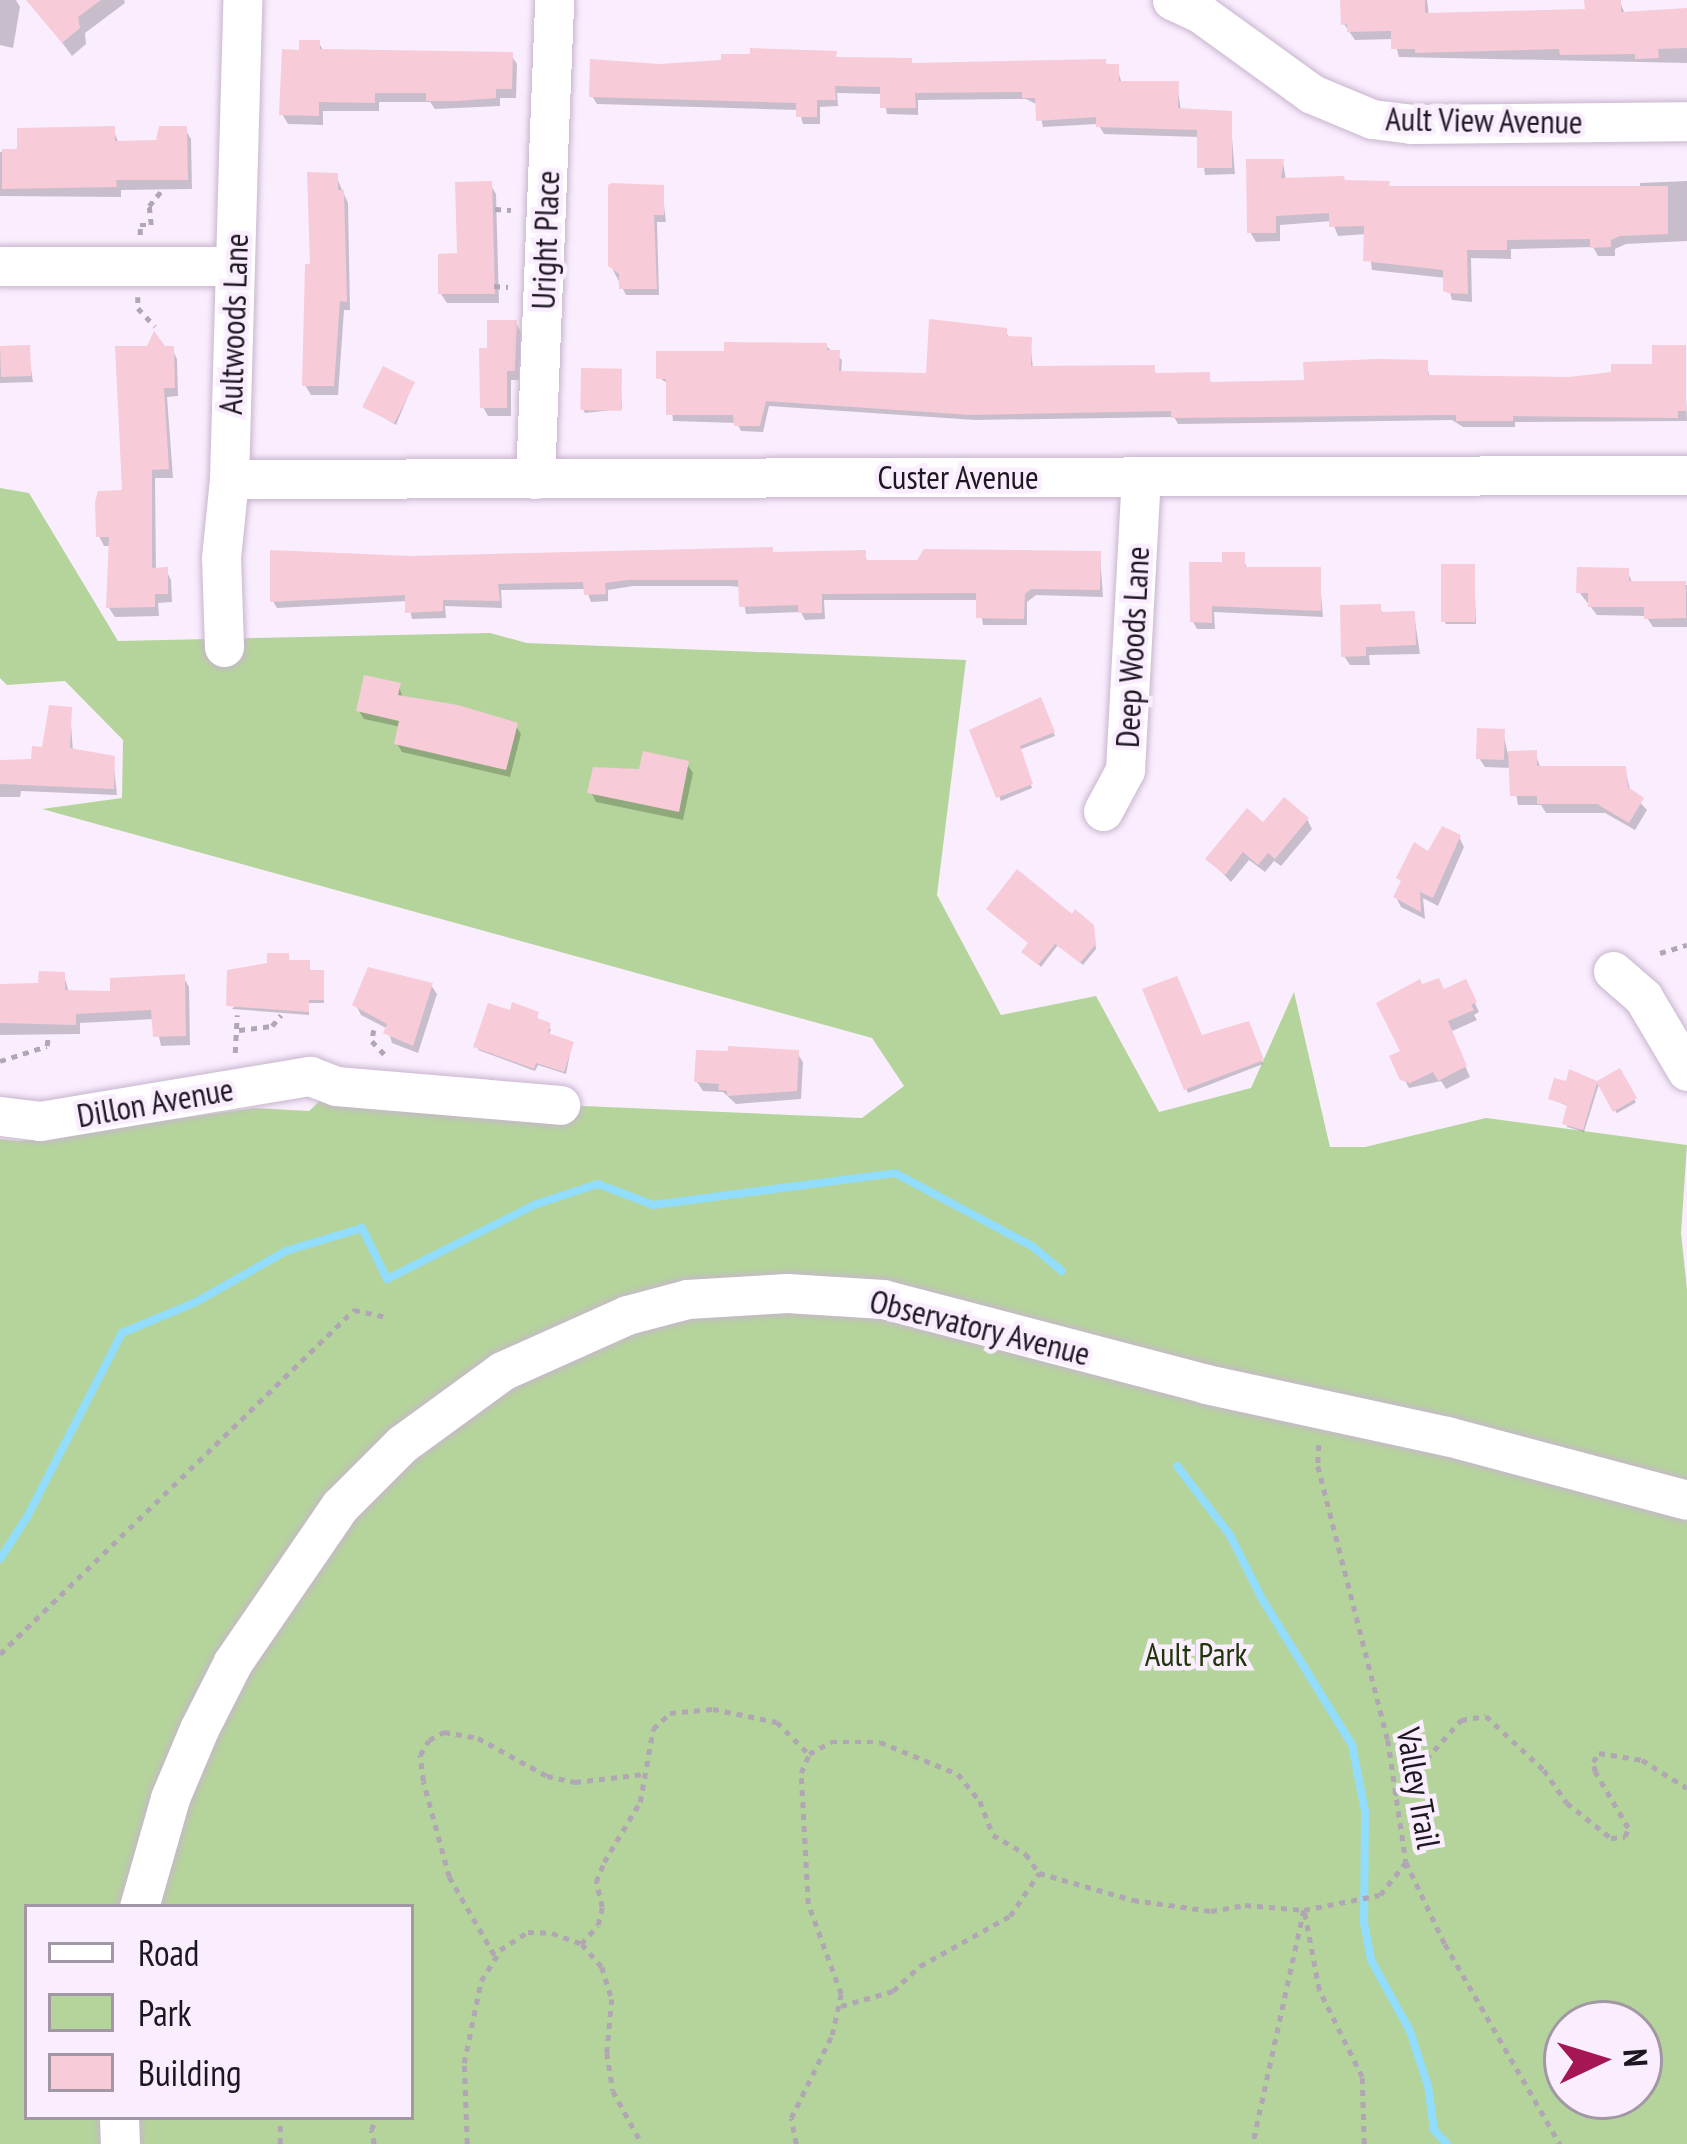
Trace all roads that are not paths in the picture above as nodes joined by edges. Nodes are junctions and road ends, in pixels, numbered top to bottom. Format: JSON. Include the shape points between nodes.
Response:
{"nodes":[{"id":1,"x":242,"y":0,"type":"edge"},
{"id":2,"x":554,"y":0,"type":"edge"},
{"id":3,"x":1172,"y":0,"type":"edge"},
{"id":4,"x":1687,"y":121,"type":"edge"},
{"id":5,"x":0,"y":266,"type":"edge"},
{"id":6,"x":235,"y":266,"type":"junction"},
{"id":7,"x":1687,"y":475,"type":"edge"},
{"id":8,"x":1141,"y":477,"type":"junction"},
{"id":9,"x":229,"y":478,"type":"junction"},
{"id":10,"x":535,"y":479,"type":"junction"},
{"id":11,"x":224,"y":647,"type":"dead end"},
{"id":12,"x":1103,"y":812,"type":"dead end"},
{"id":13,"x":1612,"y":971,"type":"dead end"},
{"id":14,"x":1687,"y":1071,"type":"edge"},
{"id":15,"x":560,"y":1105,"type":"dead end"},
{"id":16,"x":0,"y":1116,"type":"edge"},
{"id":17,"x":1687,"y":1500,"type":"edge"},
{"id":18,"x":140,"y":1904,"type":"edge"}],
"edges":[{"from":1,"to":6,"type":"street","name":"Aultwoods Lane"},
{"from":2,"to":10,"type":"street","name":"Uright Place"},
{"from":3,"to":4,"type":"street","name":"Ault View Avenue","via":[[1312,94],[1372,119]]},
{"from":5,"to":6,"type":"street"},
{"from":6,"to":9,"type":"street","name":"Aultwoods Lane"},
{"from":7,"to":8,"type":"street","name":"Custer Avenue"},
{"from":8,"to":10,"type":"street","name":"Custer Avenue"},
{"from":8,"to":12,"type":"street","name":"Deep Woods Lane","via":[[1125,770]]},
{"from":9,"to":10,"type":"street","name":"Custer Avenue"},
{"from":9,"to":11,"type":"street","name":"Aultwoods Lane"},
{"from":13,"to":14,"type":"street","via":[[1643,997]]},
{"from":15,"to":16,"type":"street","name":"Dillon Avenue","via":[[336,1086],[310,1076],[40,1121]]},
{"from":17,"to":18,"type":"street","name":"Observatory Avenue","via":[[883,1299],[787,1292],[687,1299],[557,1342],[450,1406],[340,1506],[233,1663],[199,1729]]}]}
